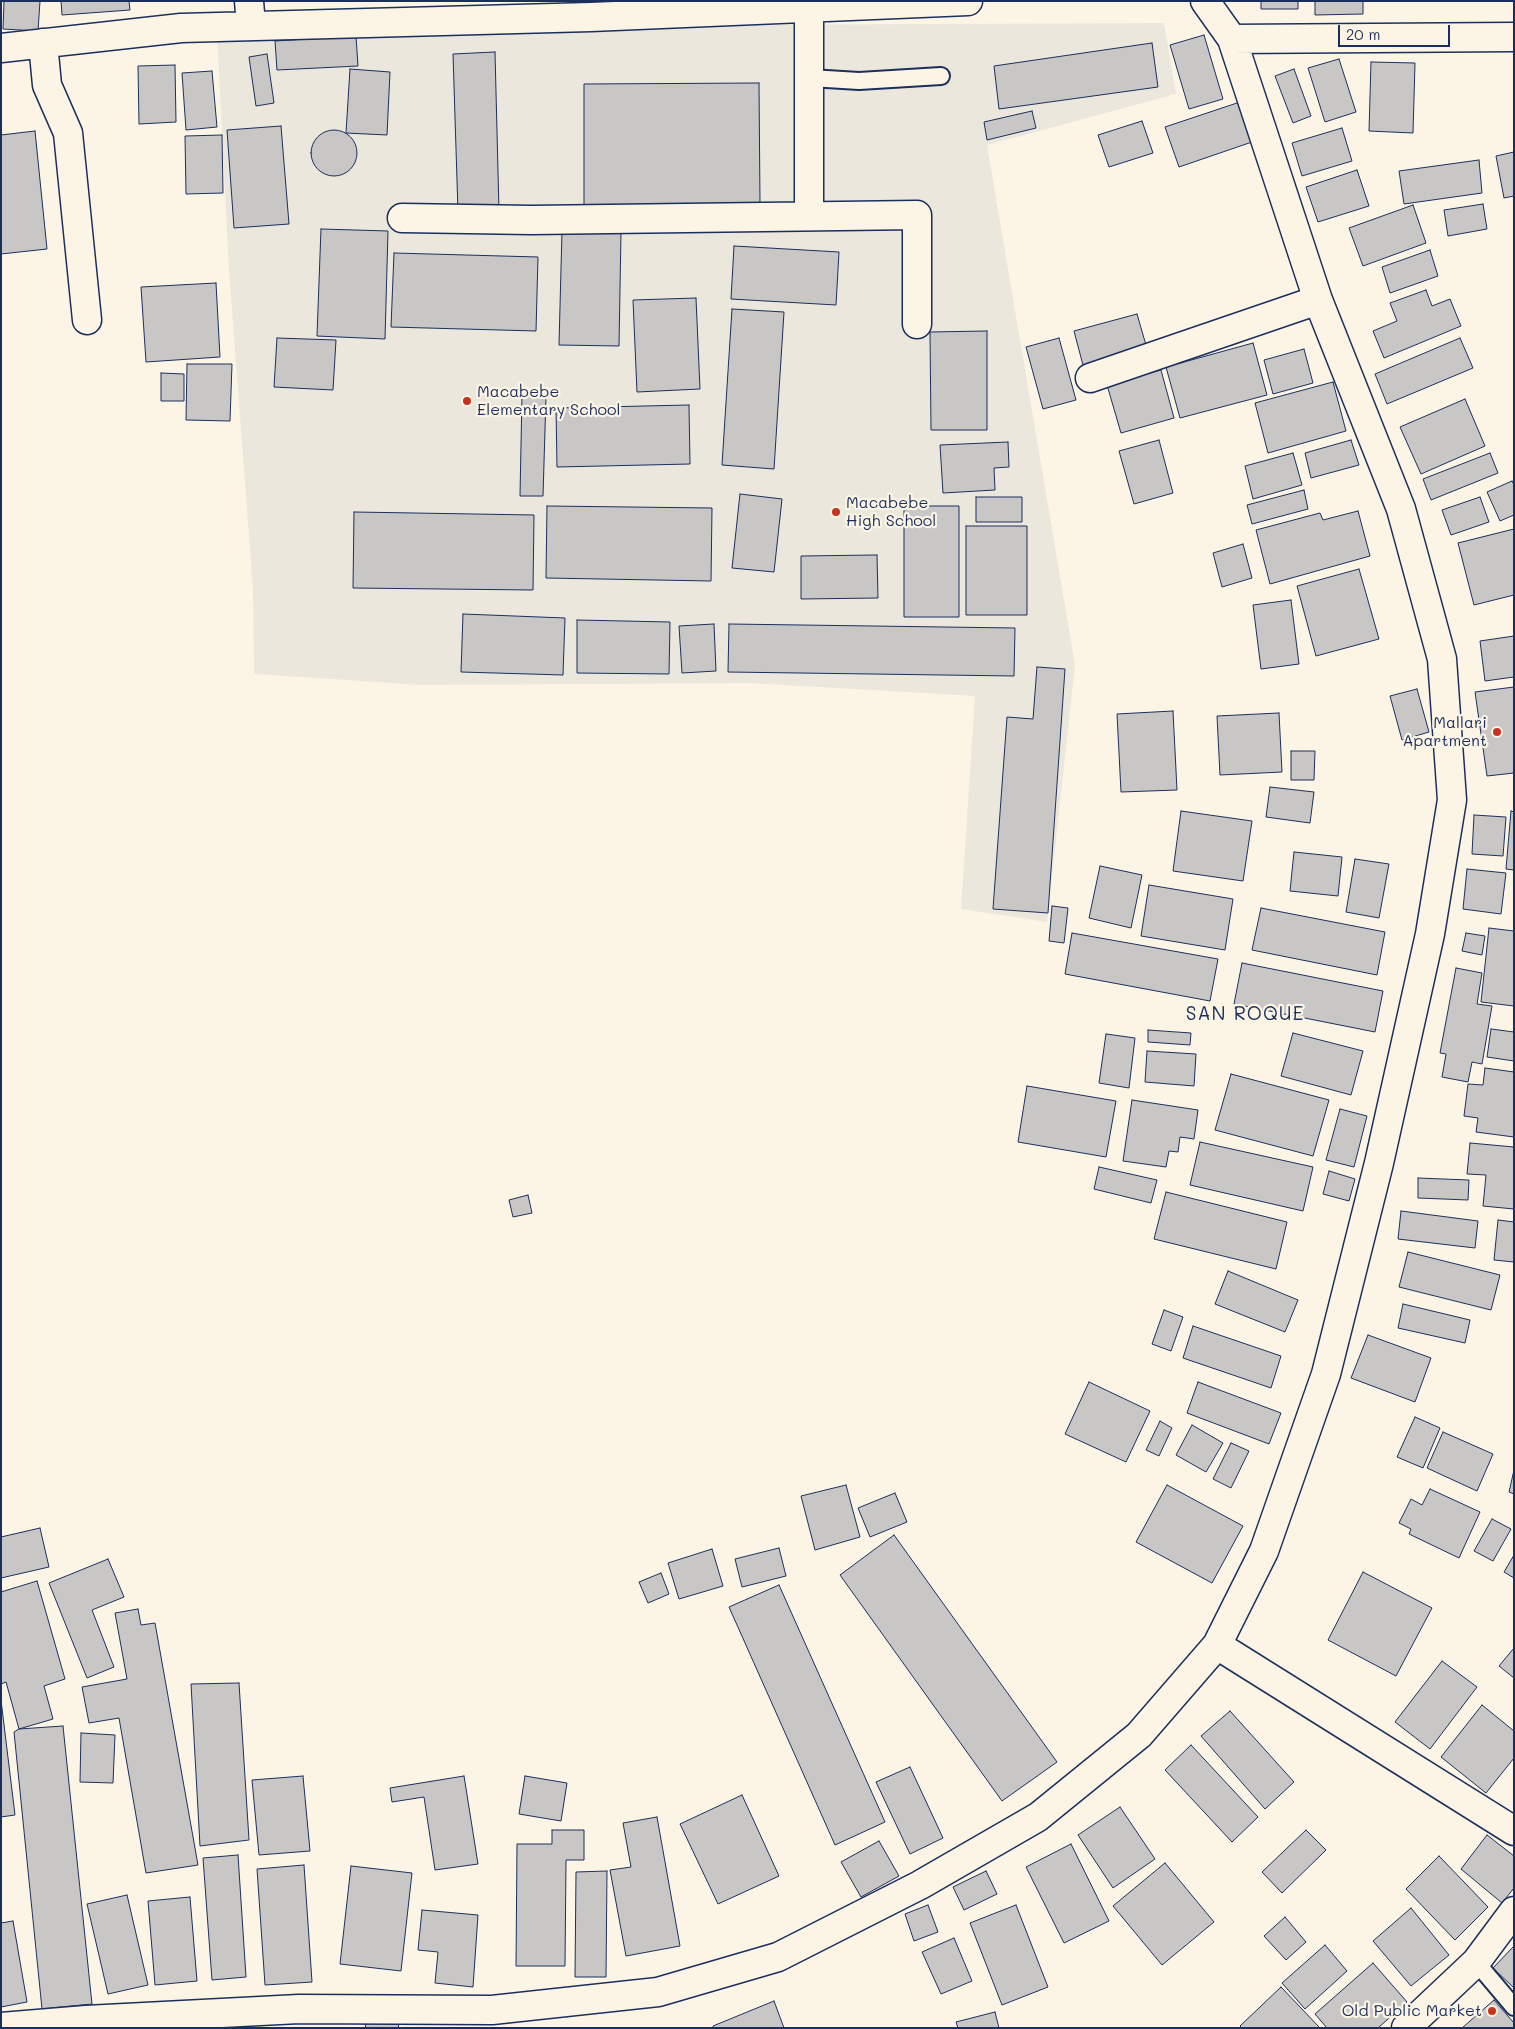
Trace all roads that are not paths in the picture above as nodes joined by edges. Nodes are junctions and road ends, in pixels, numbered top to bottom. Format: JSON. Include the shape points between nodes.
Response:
{"nodes":[{"id":1,"x":968,"y":1,"type":"edge"},
{"id":2,"x":1205,"y":1,"type":"edge"},
{"id":3,"x":773,"y":5,"type":"edge"},
{"id":4,"x":810,"y":8,"type":"junction"},
{"id":5,"x":250,"y":14,"type":"edge"},
{"id":6,"x":1514,"y":37,"type":"edge"},
{"id":7,"x":1232,"y":40,"type":"junction"},
{"id":8,"x":43,"y":43,"type":"junction"},
{"id":9,"x":1,"y":48,"type":"edge"},
{"id":10,"x":941,"y":76,"type":"dead end"},
{"id":11,"x":810,"y":78,"type":"junction"},
{"id":12,"x":809,"y":216,"type":"junction"},
{"id":13,"x":402,"y":218,"type":"dead end"},
{"id":14,"x":1318,"y":300,"type":"junction"},
{"id":15,"x":87,"y":320,"type":"dead end"},
{"id":16,"x":917,"y":324,"type":"dead end"},
{"id":17,"x":1090,"y":378,"type":"dead end"},
{"id":18,"x":1217,"y":1645,"type":"junction"},
{"id":19,"x":1514,"y":1831,"type":"edge"},
{"id":20,"x":1514,"y":1911,"type":"edge"},
{"id":21,"x":1476,"y":1962,"type":"junction"},
{"id":22,"x":1514,"y":2007,"type":"edge"},
{"id":23,"x":1,"y":2027,"type":"edge"},
{"id":24,"x":1406,"y":2028,"type":"edge"}],
"edges":[{"from":1,"to":4,"type":"street"},
{"from":2,"to":7,"type":"street"},
{"from":3,"to":4,"type":"street"},
{"from":3,"to":5,"type":"street","via":[[591,17]]},
{"from":4,"to":11,"type":"street"},
{"from":5,"to":8,"type":"street","via":[[181,28]]},
{"from":6,"to":7,"type":"street"},
{"from":7,"to":14,"type":"street"},
{"from":8,"to":9,"type":"street"},
{"from":8,"to":15,"type":"street","via":[[47,85],[68,133]]},
{"from":10,"to":11,"type":"lane","via":[[859,81]]},
{"from":11,"to":12,"type":"street"},
{"from":12,"to":13,"type":"street","via":[[532,220]]},
{"from":12,"to":16,"type":"street","via":[[917,214]]},
{"from":14,"to":17,"type":"street"},
{"from":14,"to":18,"type":"street","via":[[1401,509],[1442,658],[1452,800],[1423,962],[1379,1163],[1326,1374],[1264,1551]]},
{"from":18,"to":19,"type":"street"},
{"from":18,"to":23,"type":"street","via":[[1139,1735],[1038,1817],[920,1885],[778,1957],[658,1992],[492,2010],[299,2009]]},
{"from":20,"to":21,"type":"street"},
{"from":21,"to":22,"type":"lane"},
{"from":21,"to":24,"type":"street"}]}
